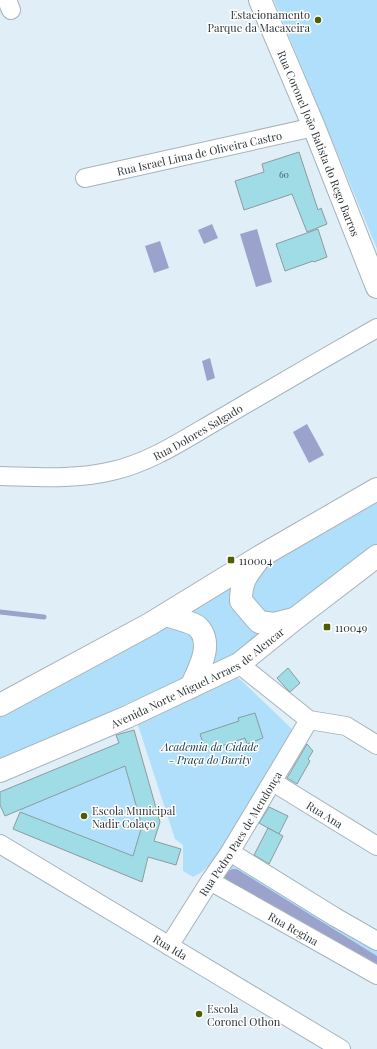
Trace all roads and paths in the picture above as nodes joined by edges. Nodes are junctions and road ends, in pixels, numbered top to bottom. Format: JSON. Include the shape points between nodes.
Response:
{"nodes":[{"id":1,"x":260,"y":0,"type":"edge"},
{"id":2,"x":314,"y":127,"type":"junction"},
{"id":3,"x":86,"y":178,"type":"dead end"},
{"id":4,"x":377,"y":287,"type":"edge"},
{"id":5,"x":377,"y":328,"type":"edge"},
{"id":6,"x":0,"y":476,"type":"edge"},
{"id":7,"x":377,"y":489,"type":"edge"},
{"id":8,"x":261,"y":556,"type":"junction"},
{"id":9,"x":377,"y":556,"type":"edge"},
{"id":10,"x":166,"y":615,"type":"junction"},
{"id":11,"x":296,"y":618,"type":"junction"},
{"id":12,"x":239,"y":664,"type":"junction"},
{"id":13,"x":191,"y":687,"type":"junction"},
{"id":14,"x":0,"y":705,"type":"edge"},
{"id":15,"x":309,"y":720,"type":"junction"},
{"id":16,"x":377,"y":745,"type":"edge"},
{"id":17,"x":0,"y":771,"type":"edge"},
{"id":18,"x":273,"y":782,"type":"junction"},
{"id":19,"x":0,"y":844,"type":"edge"},
{"id":20,"x":377,"y":846,"type":"edge"},
{"id":21,"x":230,"y":852,"type":"junction"},
{"id":22,"x":210,"y":881,"type":"junction"},
{"id":23,"x":377,"y":941,"type":"edge"},
{"id":24,"x":169,"y":946,"type":"junction"},
{"id":25,"x":377,"y":975,"type":"edge"},
{"id":26,"x":341,"y":1049,"type":"edge"}],
"edges":[{"from":1,"to":2,"type":"main road","name":"Rua Coronel João Batista do Rego Barros"},
{"from":2,"to":3,"type":"street","name":"Rua Israel Lima de Oliveira Castro"},
{"from":2,"to":4,"type":"main road","name":"Rua Coronel João Batista do Rego Barros"},
{"from":5,"to":6,"type":"street","name":"Rua Dolores Salgado","via":[[191,436],[132,466],[110,472],[70,477]]},
{"from":7,"to":8,"type":"main road"},
{"from":8,"to":10,"type":"main road"},
{"from":8,"to":11,"type":"main road","via":[[244,578],[241,601],[260,622],[274,624]]},
{"from":9,"to":11,"type":"main road","name":"Avenida Norte Miguel Arraes de Alencar"},
{"from":10,"to":13,"type":"main road","via":[[197,626],[204,637],[206,650]]},
{"from":10,"to":14,"type":"main road"},
{"from":11,"to":12,"type":"main road","name":"Avenida Norte Miguel Arraes de Alencar"},
{"from":12,"to":13,"type":"main road","name":"Avenida Norte Miguel Arraes de Alencar"},
{"from":12,"to":15,"type":"street"},
{"from":13,"to":17,"type":"main road","name":"Avenida Norte Miguel Arraes de Alencar"},
{"from":15,"to":16,"type":"street","via":[[346,726]]},
{"from":15,"to":18,"type":"street","name":"Rua Pedro Paes de Mendonça"},
{"from":18,"to":20,"type":"street","name":"Rua Ana"},
{"from":18,"to":21,"type":"street","name":"Rua Pedro Paes de Mendonça"},
{"from":19,"to":24,"type":"street","name":"Rua Ida"},
{"from":21,"to":22,"type":"street","name":"Rua Pedro Paes de Mendonça"},
{"from":21,"to":23,"type":"street"},
{"from":22,"to":24,"type":"street","name":"Rua Pedro Paes de Mendonça"},
{"from":22,"to":25,"type":"street","name":"Rua Regina"},
{"from":24,"to":26,"type":"street","name":"Rua Ida"}]}
